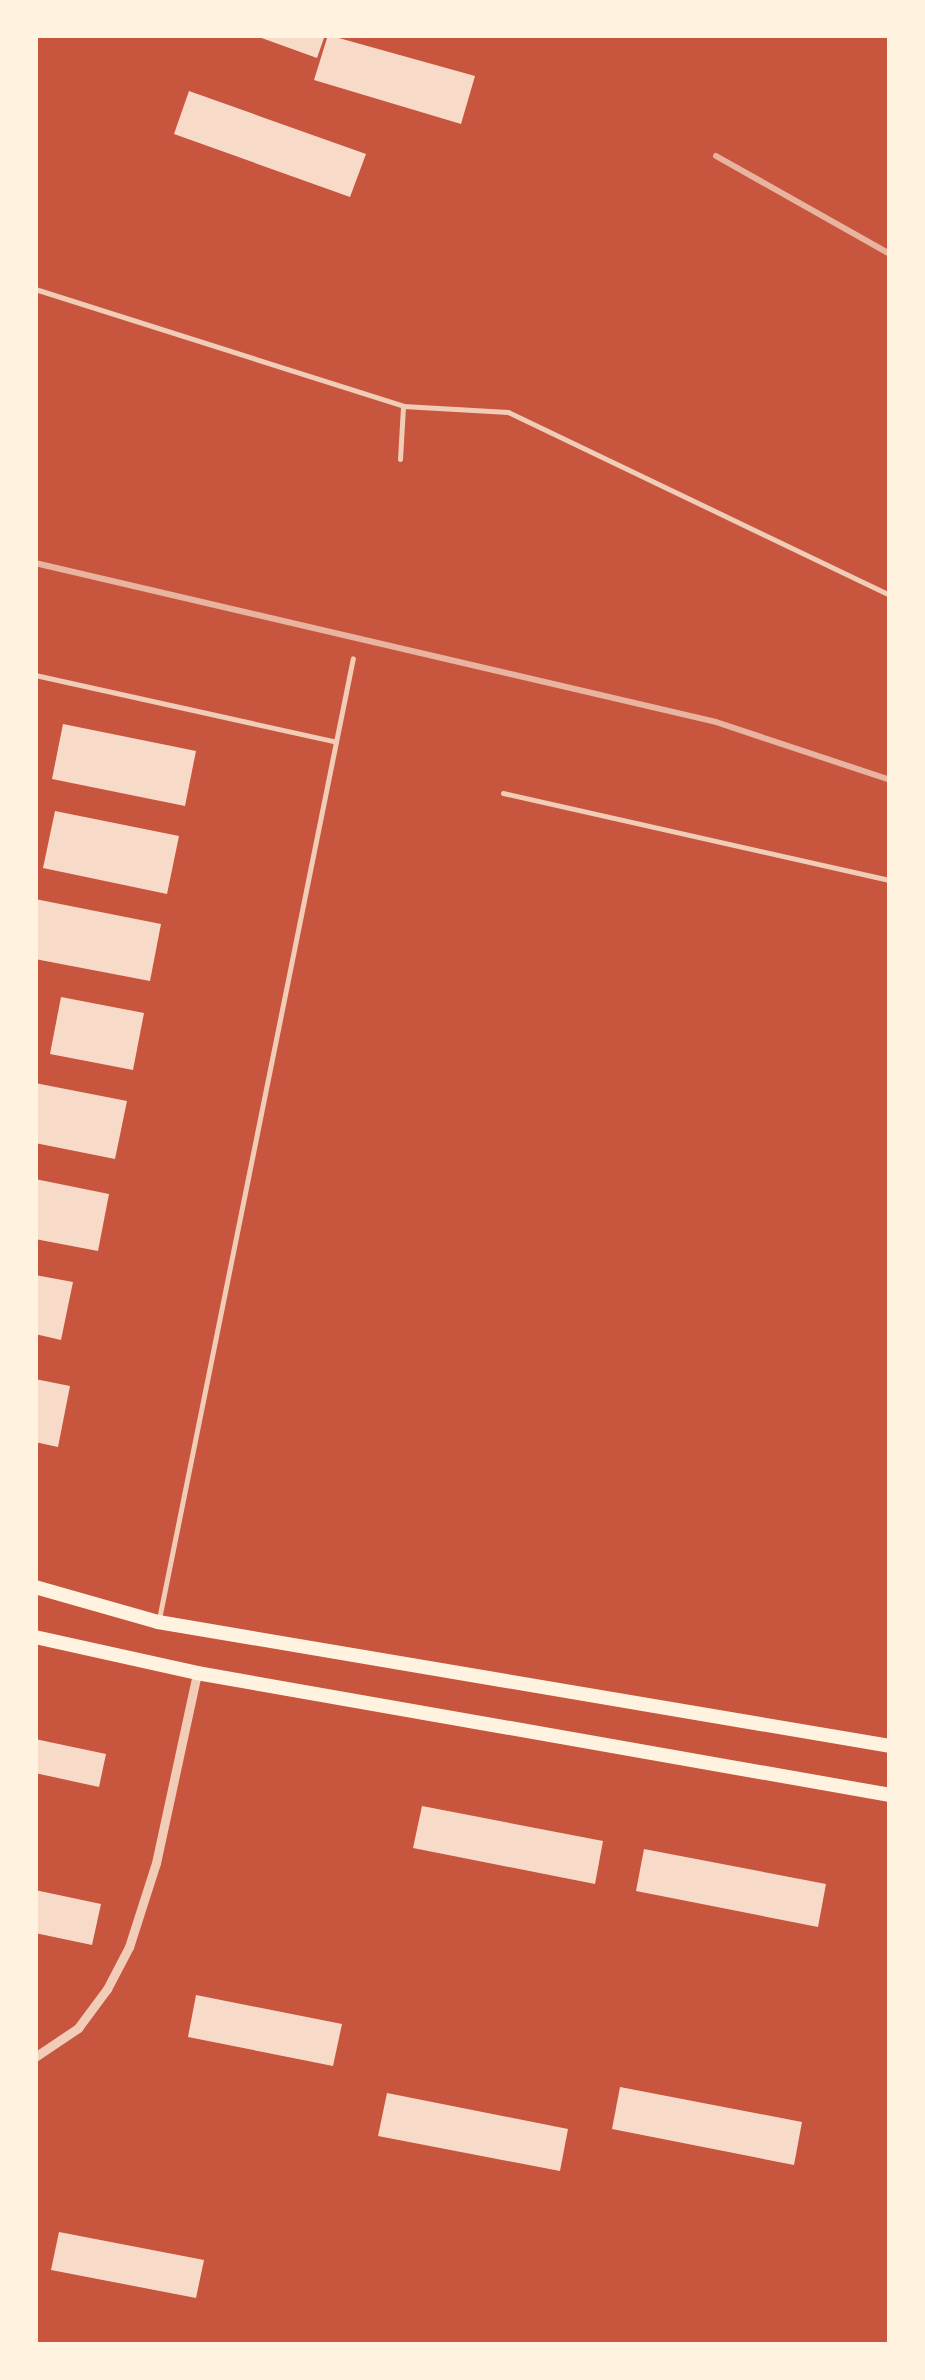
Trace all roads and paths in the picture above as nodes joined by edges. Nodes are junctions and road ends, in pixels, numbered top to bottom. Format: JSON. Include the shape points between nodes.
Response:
{"nodes":[{"id":1,"x":35,"y":289,"type":"edge"},
{"id":2,"x":403,"y":406,"type":"junction"},
{"id":3,"x":400,"y":459,"type":"dead end"},
{"id":4,"x":890,"y":595,"type":"edge"},
{"id":5,"x":353,"y":658,"type":"dead end"},
{"id":6,"x":35,"y":675,"type":"edge"},
{"id":7,"x":336,"y":742,"type":"junction"},
{"id":8,"x":502,"y":793,"type":"dead end"},
{"id":9,"x":890,"y":880,"type":"edge"},
{"id":10,"x":35,"y":1587,"type":"edge"},
{"id":11,"x":158,"y":1622,"type":"junction"},
{"id":12,"x":35,"y":1638,"type":"edge"},
{"id":13,"x":197,"y":1673,"type":"junction"},
{"id":14,"x":890,"y":1746,"type":"edge"},
{"id":15,"x":890,"y":1795,"type":"edge"},
{"id":16,"x":35,"y":2058,"type":"edge"}],
"edges":[{"from":1,"to":2,"type":"lane"},
{"from":2,"to":3,"type":"lane"},
{"from":2,"to":4,"type":"lane","via":[[508,412]]},
{"from":5,"to":7,"type":"lane"},
{"from":6,"to":7,"type":"lane"},
{"from":7,"to":11,"type":"lane"},
{"from":8,"to":9,"type":"lane"},
{"from":10,"to":11,"type":"main road"},
{"from":11,"to":14,"type":"main road"},
{"from":12,"to":13,"type":"main road"},
{"from":13,"to":15,"type":"main road"},
{"from":13,"to":16,"type":"street","via":[[156,1864],[128,1947],[78,2028]]}]}
